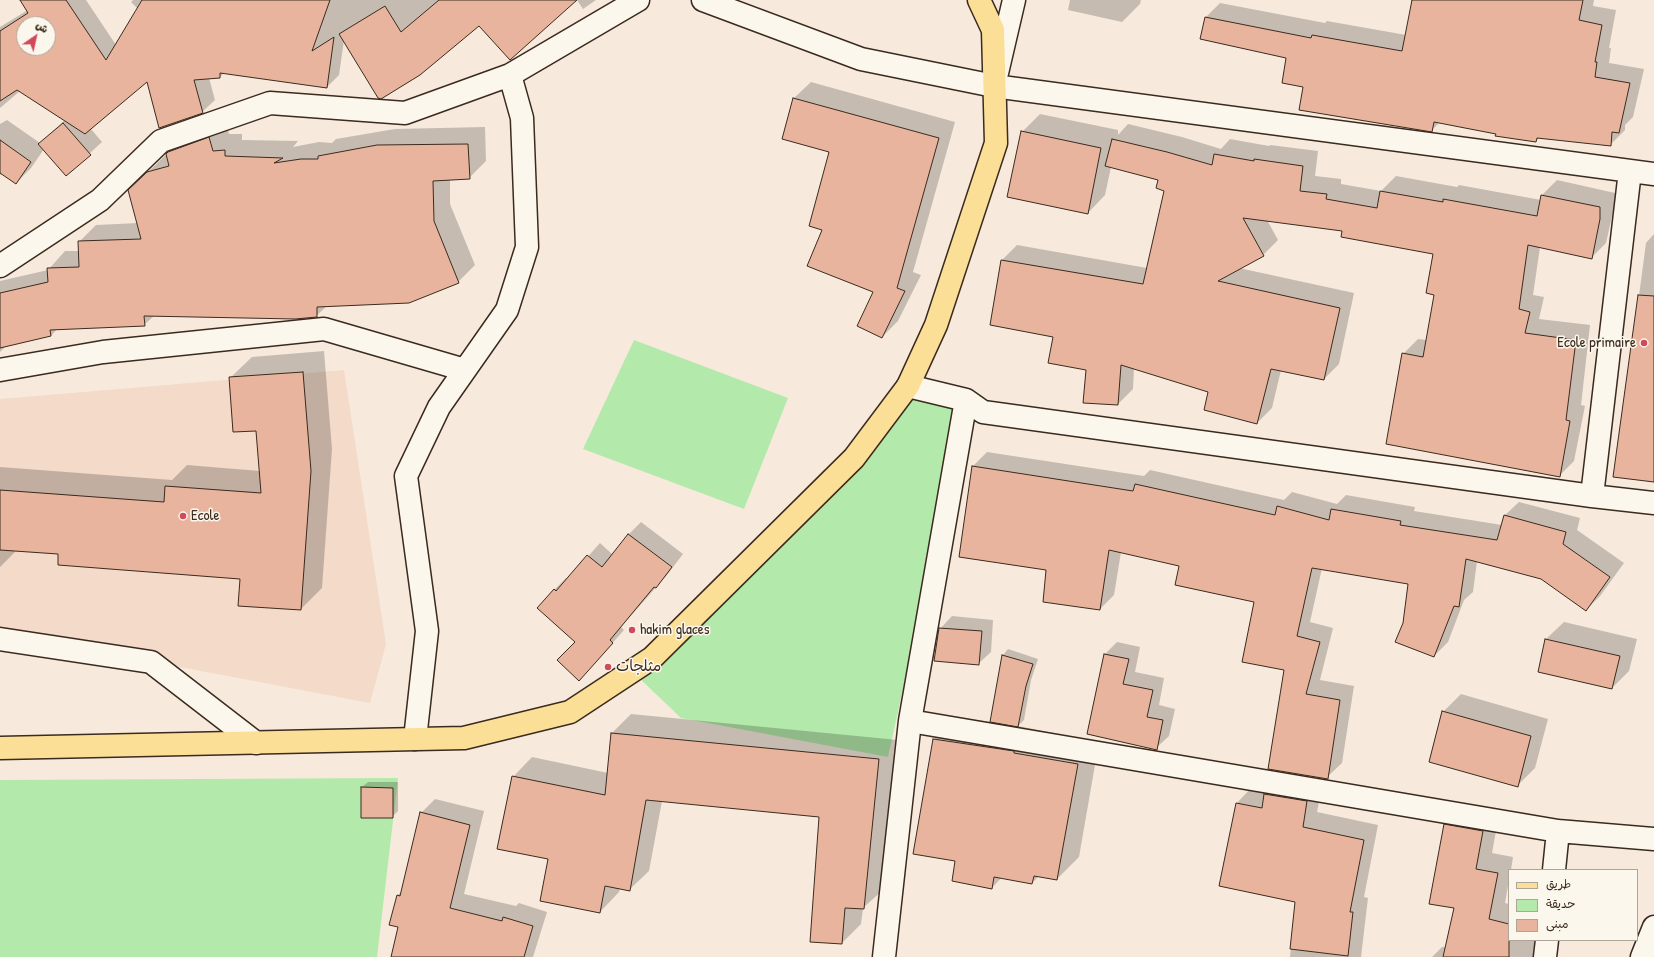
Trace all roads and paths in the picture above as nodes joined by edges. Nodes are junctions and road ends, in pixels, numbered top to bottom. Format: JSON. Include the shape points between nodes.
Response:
{"nodes":[{"id":1,"x":638,"y":0,"type":"edge"},
{"id":2,"x":703,"y":0,"type":"edge"},
{"id":3,"x":979,"y":0,"type":"edge"},
{"id":4,"x":1014,"y":0,"type":"edge"},
{"id":5,"x":510,"y":75,"type":"junction"},
{"id":6,"x":994,"y":86,"type":"junction"},
{"id":7,"x":1630,"y":171,"type":"junction"},
{"id":8,"x":1654,"y":174,"type":"edge"},
{"id":9,"x":0,"y":266,"type":"edge"},
{"id":10,"x":0,"y":370,"type":"edge"},
{"id":11,"x":465,"y":370,"type":"junction"},
{"id":12,"x":908,"y":386,"type":"junction"},
{"id":13,"x":966,"y":400,"type":"junction"},
{"id":14,"x":1592,"y":496,"type":"junction"},
{"id":15,"x":1654,"y":503,"type":"edge"},
{"id":16,"x":0,"y":639,"type":"edge"},
{"id":17,"x":910,"y":721,"type":"junction"},
{"id":18,"x":415,"y":739,"type":"junction"},
{"id":19,"x":256,"y":743,"type":"junction"},
{"id":20,"x":0,"y":748,"type":"edge"},
{"id":21,"x":1558,"y":831,"type":"junction"},
{"id":22,"x":1654,"y":839,"type":"edge"},
{"id":23,"x":1554,"y":869,"type":"edge"},
{"id":24,"x":1654,"y":927,"type":"edge"},
{"id":25,"x":1547,"y":941,"type":"edge"},
{"id":26,"x":884,"y":957,"type":"edge"},
{"id":27,"x":1545,"y":957,"type":"edge"},
{"id":28,"x":1642,"y":957,"type":"edge"}],
"edges":[{"from":1,"to":5,"type":"street"},
{"from":2,"to":6,"type":"street","via":[[861,59]]},
{"from":3,"to":6,"type":"main road","via":[[993,30]]},
{"from":4,"to":6,"type":"street"},
{"from":5,"to":9,"type":"street","via":[[405,114],[270,103],[161,141],[100,200]]},
{"from":5,"to":11,"type":"street","via":[[522,118],[527,247],[507,310]]},
{"from":6,"to":7,"type":"street"},
{"from":6,"to":12,"type":"main road","via":[[996,143],[936,325]]},
{"from":7,"to":8,"type":"street"},
{"from":7,"to":14,"type":"street"},
{"from":10,"to":11,"type":"street","via":[[103,352],[324,329]]},
{"from":11,"to":18,"type":"street","via":[[439,407],[406,476],[427,631]]},
{"from":12,"to":13,"type":"street"},
{"from":12,"to":18,"type":"main road","via":[[854,458],[652,658],[570,712],[464,738]]},
{"from":13,"to":14,"type":"street","via":[[983,412]]},
{"from":13,"to":17,"type":"street"},
{"from":14,"to":15,"type":"street"},
{"from":16,"to":19,"type":"street","via":[[152,662]]},
{"from":17,"to":21,"type":"street"},
{"from":17,"to":26,"type":"street"},
{"from":18,"to":19,"type":"main road"},
{"from":19,"to":20,"type":"main road"},
{"from":21,"to":22,"type":"street"},
{"from":21,"to":23,"type":"street"},
{"from":24,"to":28,"type":"street"},
{"from":25,"to":27,"type":"street"}]}
